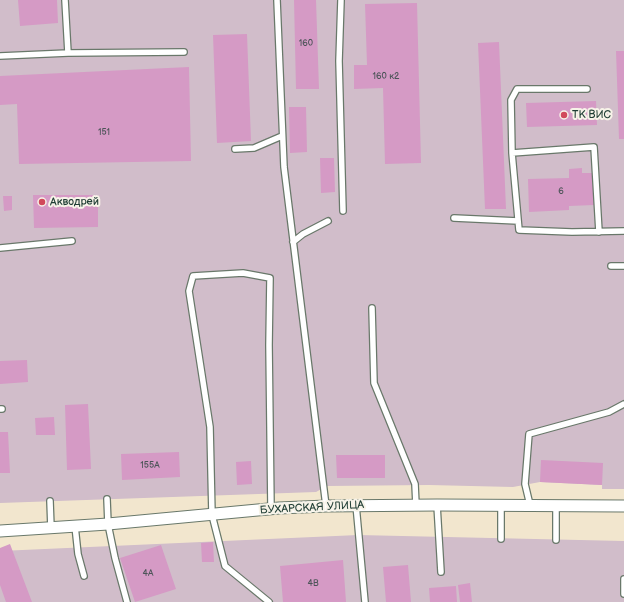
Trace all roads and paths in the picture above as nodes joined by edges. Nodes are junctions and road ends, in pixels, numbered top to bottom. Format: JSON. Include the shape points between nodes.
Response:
{"nodes":[{"id":1,"x":65,"y":0,"type":"edge"},
{"id":2,"x":277,"y":0,"type":"edge"},
{"id":3,"x":341,"y":0,"type":"edge"},
{"id":4,"x":184,"y":52,"type":"dead end"},
{"id":5,"x":68,"y":53,"type":"junction"},
{"id":6,"x":0,"y":56,"type":"edge"},
{"id":7,"x":587,"y":89,"type":"dead end"},
{"id":8,"x":282,"y":136,"type":"junction"},
{"id":9,"x":235,"y":149,"type":"dead end"},
{"id":10,"x":512,"y":153,"type":"junction"},
{"id":11,"x":343,"y":211,"type":"dead end"},
{"id":12,"x":454,"y":218,"type":"dead end"},
{"id":13,"x":328,"y":221,"type":"dead end"},
{"id":14,"x":518,"y":221,"type":"junction"},
{"id":15,"x":624,"y":231,"type":"edge"},
{"id":16,"x":599,"y":232,"type":"junction"},
{"id":17,"x":72,"y":242,"type":"dead end"},
{"id":18,"x":293,"y":242,"type":"junction"},
{"id":19,"x":0,"y":248,"type":"edge"},
{"id":20,"x":611,"y":266,"type":"dead end"},
{"id":21,"x":624,"y":266,"type":"edge"},
{"id":22,"x":372,"y":308,"type":"dead end"},
{"id":23,"x":624,"y":404,"type":"edge"},
{"id":24,"x":106,"y":499,"type":"dead end"},
{"id":25,"x":50,"y":501,"type":"dead end"},
{"id":26,"x":356,"y":505,"type":"junction"},
{"id":27,"x":416,"y":505,"type":"junction"},
{"id":28,"x":437,"y":505,"type":"junction"},
{"id":29,"x":501,"y":505,"type":"junction"},
{"id":30,"x":530,"y":505,"type":"junction"},
{"id":31,"x":556,"y":505,"type":"junction"},
{"id":32,"x":326,"y":506,"type":"junction"},
{"id":33,"x":624,"y":506,"type":"edge"},
{"id":34,"x":271,"y":509,"type":"junction"},
{"id":35,"x":212,"y":515,"type":"junction"},
{"id":36,"x":108,"y":524,"type":"junction"},
{"id":37,"x":75,"y":526,"type":"junction"},
{"id":38,"x":51,"y":528,"type":"junction"},
{"id":39,"x":0,"y":530,"type":"edge"},
{"id":40,"x":501,"y":539,"type":"dead end"},
{"id":41,"x":556,"y":540,"type":"dead end"},
{"id":42,"x":441,"y":572,"type":"dead end"},
{"id":43,"x":84,"y":576,"type":"dead end"},
{"id":44,"x":624,"y":579,"type":"edge"},
{"id":45,"x":624,"y":594,"type":"edge"},
{"id":46,"x":127,"y":602,"type":"edge"},
{"id":47,"x":269,"y":602,"type":"edge"},
{"id":48,"x":365,"y":602,"type":"edge"}],
"edges":[{"from":1,"to":5,"type":"lane"},
{"from":2,"to":8,"type":"lane"},
{"from":3,"to":11,"type":"lane","via":[[339,61]]},
{"from":4,"to":5,"type":"lane"},
{"from":5,"to":6,"type":"lane"},
{"from":7,"to":10,"type":"lane","via":[[517,89],[511,100]]},
{"from":8,"to":9,"type":"lane","via":[[254,148]]},
{"from":8,"to":18,"type":"lane"},
{"from":10,"to":14,"type":"lane"},
{"from":10,"to":16,"type":"lane","via":[[594,147]]},
{"from":12,"to":14,"type":"lane"},
{"from":13,"to":18,"type":"lane"},
{"from":14,"to":16,"type":"lane","via":[[518,230]]},
{"from":15,"to":16,"type":"lane"},
{"from":17,"to":19,"type":"lane"},
{"from":18,"to":32,"type":"lane"},
{"from":20,"to":21,"type":"lane"},
{"from":22,"to":27,"type":"lane","via":[[374,383],[415,484]]},
{"from":23,"to":30,"type":"lane","via":[[609,412],[530,434],[525,484]]},
{"from":24,"to":36,"type":"lane"},
{"from":25,"to":38,"type":"lane"},
{"from":26,"to":27,"type":"street","name":"БУХАРСКАЯ УЛИЦА"},
{"from":26,"to":32,"type":"street","name":"БУХАРСКАЯ УЛИЦА"},
{"from":26,"to":48,"type":"lane"},
{"from":27,"to":28,"type":"street","name":"БУХАРСКАЯ УЛИЦА"},
{"from":28,"to":29,"type":"street","name":"БУХАРСКАЯ УЛИЦА"},
{"from":28,"to":42,"type":"lane"},
{"from":29,"to":30,"type":"street","name":"БУХАРСКАЯ УЛИЦА"},
{"from":29,"to":40,"type":"lane"},
{"from":30,"to":31,"type":"street","name":"БУХАРСКАЯ УЛИЦА"},
{"from":31,"to":33,"type":"street","name":"БУХАРСКАЯ УЛИЦА"},
{"from":31,"to":41,"type":"lane"},
{"from":32,"to":34,"type":"street","name":"БУХАРСКАЯ УЛИЦА"},
{"from":34,"to":35,"type":"street","name":"БУХАРСКАЯ УЛИЦА"},
{"from":34,"to":35,"type":"lane","via":[[270,278],[243,273],[193,276],[189,291],[210,427]]},
{"from":35,"to":36,"type":"street","name":"БУХАРСКАЯ УЛИЦА"},
{"from":35,"to":47,"type":"lane","via":[[225,566]]},
{"from":36,"to":37,"type":"street","name":"БУХАРСКАЯ УЛИЦА"},
{"from":36,"to":46,"type":"lane"},
{"from":37,"to":38,"type":"street","name":"БУХАРСКАЯ УЛИЦА"},
{"from":37,"to":43,"type":"lane","via":[[78,554]]},
{"from":38,"to":39,"type":"street","name":"БУХАРСКАЯ УЛИЦА"},
{"from":44,"to":45,"type":"lane"}]}
